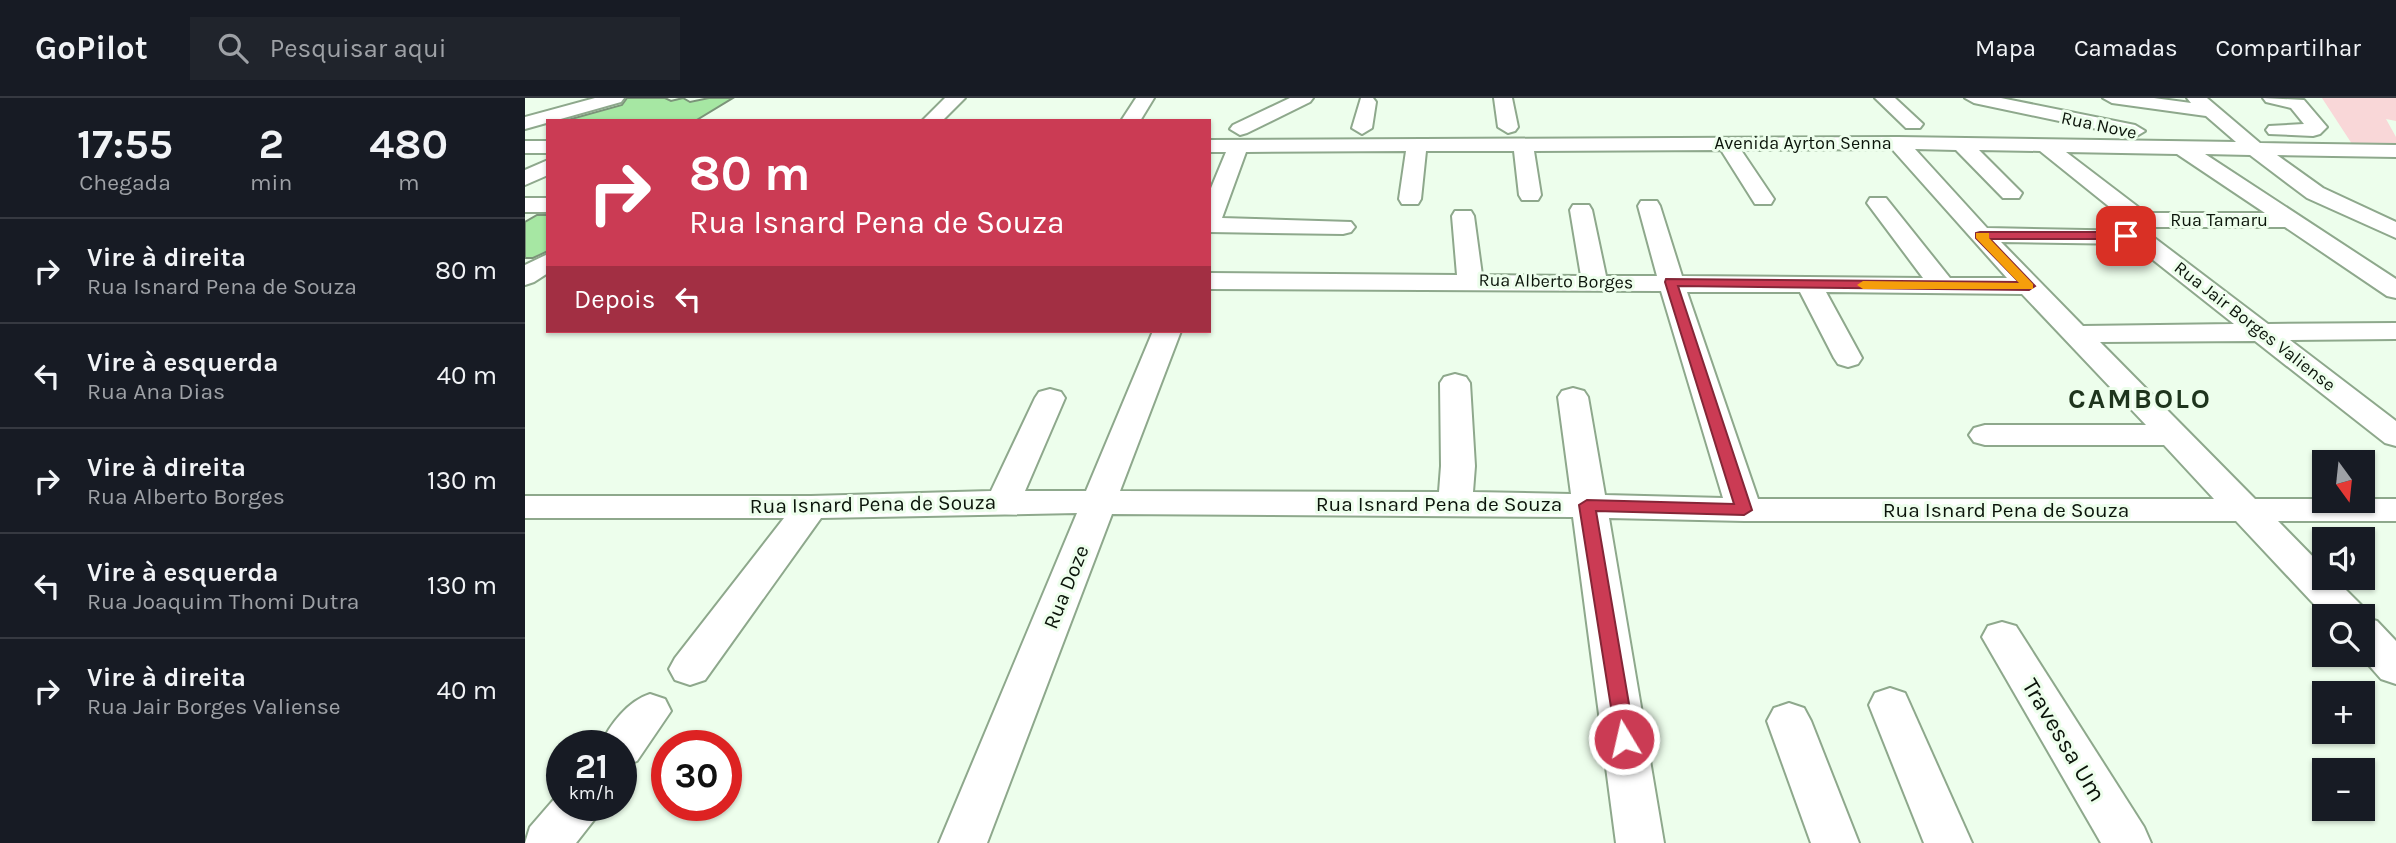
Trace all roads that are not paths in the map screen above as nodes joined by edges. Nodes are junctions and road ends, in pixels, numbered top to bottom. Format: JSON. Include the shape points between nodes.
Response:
{"nodes":[{"id":1,"x":615,"y":98,"type":"edge"},
{"id":2,"x":957,"y":98,"type":"edge"},
{"id":3,"x":1145,"y":98,"type":"edge"},
{"id":4,"x":1304,"y":98,"type":"edge"},
{"id":5,"x":1503,"y":98,"type":"edge"},
{"id":6,"x":1884,"y":98,"type":"edge"},
{"id":7,"x":1978,"y":98,"type":"edge"},
{"id":8,"x":2112,"y":98,"type":"edge"},
{"id":9,"x":2196,"y":98,"type":"edge"},
{"id":10,"x":2272,"y":98,"type":"edge"},
{"id":11,"x":1367,"y":102,"type":"dead end"},
{"id":12,"x":2211,"y":111,"type":"junction"},
{"id":13,"x":933,"y":119,"type":"edge"},
{"id":14,"x":1131,"y":119,"type":"edge"},
{"id":15,"x":525,"y":123,"type":"edge"},
{"id":16,"x":2004,"y":124,"type":"dead end"},
{"id":17,"x":2095,"y":124,"type":"junction"},
{"id":18,"x":1508,"y":127,"type":"junction"},
{"id":19,"x":1362,"y":128,"type":"junction"},
{"id":20,"x":1211,"y":130,"type":"edge"},
{"id":21,"x":1912,"y":130,"type":"junction"},
{"id":22,"x":2250,"y":133,"type":"junction"},
{"id":23,"x":525,"y":134,"type":"edge"},
{"id":24,"x":546,"y":134,"type":"edge"},
{"id":25,"x":1336,"y":136,"type":"junction"},
{"id":26,"x":1239,"y":137,"type":"junction"},
{"id":27,"x":1727,"y":144,"type":"junction"},
{"id":28,"x":1961,"y":144,"type":"junction"},
{"id":29,"x":1211,"y":145,"type":"edge"},
{"id":30,"x":1417,"y":145,"type":"junction"},
{"id":31,"x":1523,"y":145,"type":"junction"},
{"id":32,"x":2046,"y":146,"type":"junction"},
{"id":33,"x":525,"y":147,"type":"edge"},
{"id":34,"x":546,"y":147,"type":"edge"},
{"id":35,"x":2182,"y":147,"type":"junction"},
{"id":36,"x":2396,"y":150,"type":"edge"},
{"id":37,"x":546,"y":167,"type":"edge"},
{"id":38,"x":525,"y":179,"type":"edge"},
{"id":39,"x":1215,"y":192,"type":"edge"},
{"id":40,"x":2011,"y":193,"type":"dead end"},
{"id":41,"x":1530,"y":195,"type":"dead end"},
{"id":42,"x":1763,"y":199,"type":"dead end"},
{"id":43,"x":1410,"y":200,"type":"dead end"},
{"id":44,"x":1878,"y":203,"type":"dead end"},
{"id":45,"x":525,"y":205,"type":"edge"},
{"id":46,"x":546,"y":205,"type":"edge"},
{"id":47,"x":1649,"y":206,"type":"dead end"},
{"id":48,"x":1581,"y":210,"type":"dead end"},
{"id":49,"x":1211,"y":213,"type":"edge"},
{"id":50,"x":1464,"y":216,"type":"dead end"},
{"id":51,"x":2292,"y":219,"type":"junction"},
{"id":52,"x":1211,"y":224,"type":"edge"},
{"id":53,"x":1343,"y":226,"type":"dead end"},
{"id":54,"x":2396,"y":231,"type":"edge"},
{"id":55,"x":1980,"y":235,"type":"junction"},
{"id":56,"x":546,"y":262,"type":"edge"},
{"id":57,"x":525,"y":277,"type":"edge"},
{"id":58,"x":1470,"y":280,"type":"junction"},
{"id":59,"x":1211,"y":281,"type":"edge"},
{"id":60,"x":1595,"y":282,"type":"junction"},
{"id":61,"x":1671,"y":282,"type":"junction"},
{"id":62,"x":525,"y":283,"type":"edge"},
{"id":63,"x":546,"y":283,"type":"edge"},
{"id":64,"x":1809,"y":285,"type":"junction"},
{"id":65,"x":1943,"y":286,"type":"junction"},
{"id":66,"x":2029,"y":286,"type":"junction"},
{"id":67,"x":2396,"y":290,"type":"edge"},
{"id":68,"x":2262,"y":331,"type":"junction"},
{"id":69,"x":2396,"y":331,"type":"edge"},
{"id":70,"x":1166,"y":333,"type":"edge"},
{"id":71,"x":2074,"y":334,"type":"junction"},
{"id":72,"x":1848,"y":358,"type":"dead end"},
{"id":73,"x":1455,"y":383,"type":"dead end"},
{"id":74,"x":1573,"y":397,"type":"dead end"},
{"id":75,"x":1050,"y":398,"type":"dead end"},
{"id":76,"x":1985,"y":435,"type":"dead end"},
{"id":77,"x":2175,"y":435,"type":"junction"},
{"id":78,"x":2396,"y":436,"type":"edge"},
{"id":79,"x":1003,"y":502,"type":"junction"},
{"id":80,"x":1100,"y":503,"type":"junction"},
{"id":81,"x":1455,"y":503,"type":"junction"},
{"id":82,"x":1587,"y":505,"type":"junction"},
{"id":83,"x":525,"y":506,"type":"edge"},
{"id":84,"x":811,"y":507,"type":"junction"},
{"id":85,"x":1744,"y":510,"type":"junction"},
{"id":86,"x":2248,"y":510,"type":"junction"},
{"id":87,"x":2396,"y":510,"type":"edge"},
{"id":88,"x":2337,"y":604,"type":"edge"},
{"id":89,"x":2002,"y":637,"type":"dead end"},
{"id":90,"x":2375,"y":645,"type":"edge"},
{"id":91,"x":2396,"y":667,"type":"edge"},
{"id":92,"x":690,"y":669,"type":"dead end"},
{"id":93,"x":1891,"y":705,"type":"dead end"},
{"id":94,"x":650,"y":711,"type":"dead end"},
{"id":95,"x":1789,"y":721,"type":"dead end"},
{"id":96,"x":635,"y":730,"type":"edge"},
{"id":97,"x":564,"y":821,"type":"edge"},
{"id":98,"x":547,"y":843,"type":"edge"},
{"id":99,"x":963,"y":843,"type":"edge"},
{"id":100,"x":1640,"y":843,"type":"edge"},
{"id":101,"x":1835,"y":843,"type":"edge"},
{"id":102,"x":1948,"y":843,"type":"edge"},
{"id":103,"x":2127,"y":843,"type":"edge"}],
"edges":[{"from":1,"to":15,"type":"street"},
{"from":2,"to":13,"type":"street"},
{"from":3,"to":14,"type":"street"},
{"from":4,"to":26,"type":"street"},
{"from":5,"to":18,"type":"street"},
{"from":6,"to":21,"type":"street"},
{"from":7,"to":17,"type":"street","name":"Rua Nove"},
{"from":8,"to":12,"type":"street"},
{"from":9,"to":12,"type":"street"},
{"from":10,"to":22,"type":"street","via":[[2298,104],[2317,127]]},
{"from":11,"to":19,"type":"street"},
{"from":12,"to":22,"type":"street"},
{"from":16,"to":17,"type":"street"},
{"from":17,"to":35,"type":"street","name":"Rua Nove","via":[[2147,134]]},
{"from":18,"to":19,"type":"street","name":"Avenida Ayrton Senna"},
{"from":18,"to":21,"type":"street","name":"Avenida Ayrton Senna"},
{"from":19,"to":25,"type":"street","name":"Avenida Ayrton Senna"},
{"from":20,"to":26,"type":"street","name":"Avenida Ayrton Senna"},
{"from":21,"to":27,"type":"street","name":"Avenida Ayrton Senna"},
{"from":21,"to":28,"type":"street","name":"Avenida Ayrton Senna"},
{"from":21,"to":55,"type":"street"},
{"from":22,"to":35,"type":"street","name":"Avenida Ayrton Senna"},
{"from":22,"to":36,"type":"street","name":"Avenida Ayrton Senna"},
{"from":22,"to":54,"type":"street","via":[[2315,193]]},
{"from":23,"to":24,"type":"street"},
{"from":25,"to":26,"type":"street","name":"Avenida Ayrton Senna"},
{"from":25,"to":30,"type":"street","name":"Avenida Ayrton Senna"},
{"from":26,"to":29,"type":"street","name":"Avenida Ayrton Senna"},
{"from":26,"to":39,"type":"street"},
{"from":27,"to":31,"type":"street","name":"Avenida Ayrton Senna"},
{"from":27,"to":42,"type":"street"},
{"from":28,"to":32,"type":"street","name":"Avenida Ayrton Senna"},
{"from":28,"to":40,"type":"street"},
{"from":30,"to":31,"type":"street","name":"Avenida Ayrton Senna"},
{"from":30,"to":43,"type":"street"},
{"from":31,"to":41,"type":"street"},
{"from":32,"to":35,"type":"street","name":"Avenida Ayrton Senna"},
{"from":32,"to":51,"type":"street","name":"Rua Tamaru","via":[[2140,220]]},
{"from":33,"to":34,"type":"street"},
{"from":35,"to":51,"type":"street"},
{"from":37,"to":38,"type":"street"},
{"from":39,"to":49,"type":"street"},
{"from":44,"to":65,"type":"street"},
{"from":45,"to":46,"type":"street"},
{"from":47,"to":61,"type":"street"},
{"from":48,"to":60,"type":"street"},
{"from":50,"to":58,"type":"street"},
{"from":51,"to":67,"type":"street"},
{"from":52,"to":53,"type":"street"},
{"from":55,"to":66,"type":"street"},
{"from":55,"to":68,"type":"street","name":"Rua Jair Borges Valiense","via":[[2140,238]]},
{"from":56,"to":57,"type":"street"},
{"from":58,"to":59,"type":"street","name":"Rua Alberto Borges"},
{"from":58,"to":60,"type":"street","name":"Rua Alberto Borges"},
{"from":60,"to":61,"type":"street","name":"Rua Alberto Borges"},
{"from":61,"to":64,"type":"street","name":"Rua Alberto Borges"},
{"from":61,"to":85,"type":"street"},
{"from":62,"to":63,"type":"street"},
{"from":64,"to":65,"type":"street","name":"Rua Alberto Borges"},
{"from":64,"to":72,"type":"street"},
{"from":65,"to":66,"type":"street","name":"Rua Alberto Borges"},
{"from":66,"to":71,"type":"street"},
{"from":68,"to":69,"type":"street"},
{"from":68,"to":71,"type":"street"},
{"from":68,"to":78,"type":"street","name":"Rua Jair Borges Valiense"},
{"from":70,"to":80,"type":"street","name":"Rua Doze"},
{"from":71,"to":77,"type":"street"},
{"from":73,"to":81,"type":"street"},
{"from":74,"to":82,"type":"street"},
{"from":75,"to":79,"type":"street"},
{"from":76,"to":77,"type":"street"},
{"from":77,"to":86,"type":"street"},
{"from":79,"to":80,"type":"street","name":"Rua Isnard Pena de Souza"},
{"from":79,"to":84,"type":"street","name":"Rua Isnard Pena de Souza"},
{"from":80,"to":81,"type":"street","name":"Rua Isnard Pena de Souza"},
{"from":80,"to":99,"type":"street","name":"Rua Doze"},
{"from":81,"to":82,"type":"street","name":"Rua Isnard Pena de Souza"},
{"from":82,"to":85,"type":"street","name":"Rua Isnard Pena de Souza"},
{"from":82,"to":100,"type":"street"},
{"from":83,"to":84,"type":"street","name":"Rua Isnard Pena de Souza"},
{"from":84,"to":92,"type":"street"},
{"from":85,"to":86,"type":"street","name":"Rua Isnard Pena de Souza"},
{"from":86,"to":87,"type":"street","name":"Rua Isnard Pena de Souza"},
{"from":86,"to":88,"type":"street"},
{"from":89,"to":103,"type":"street","name":"Travessa Um"},
{"from":90,"to":91,"type":"street"},
{"from":93,"to":102,"type":"street"},
{"from":94,"to":96,"type":"street"},
{"from":95,"to":101,"type":"street"},
{"from":97,"to":98,"type":"street"}]}
